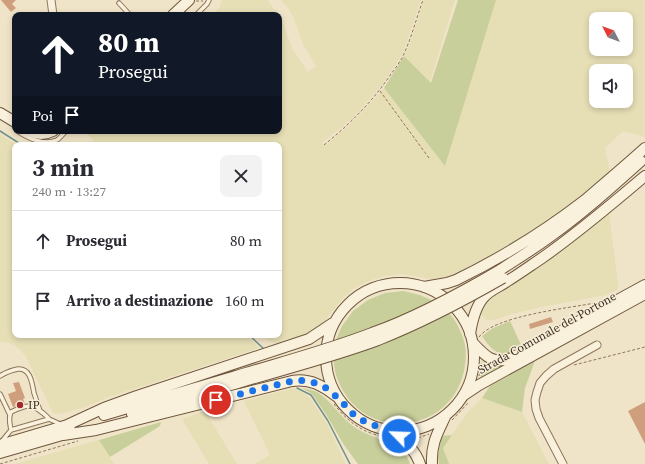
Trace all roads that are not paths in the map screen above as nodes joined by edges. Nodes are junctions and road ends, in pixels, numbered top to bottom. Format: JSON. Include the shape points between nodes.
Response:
{"nodes":[{"id":1,"x":50,"y":0,"type":"edge"},
{"id":2,"x":188,"y":1,"type":"edge"},
{"id":3,"x":209,"y":1,"type":"edge"},
{"id":4,"x":119,"y":4,"type":"dead end"},
{"id":5,"x":52,"y":12,"type":"edge"},
{"id":6,"x":127,"y":12,"type":"edge"},
{"id":7,"x":176,"y":12,"type":"edge"},
{"id":8,"x":199,"y":12,"type":"edge"},
{"id":9,"x":0,"y":113,"type":"edge"},
{"id":10,"x":12,"y":120,"type":"edge"},
{"id":11,"x":24,"y":134,"type":"edge"},
{"id":12,"x":63,"y":134,"type":"edge"},
{"id":13,"x":39,"y":142,"type":"edge"},
{"id":14,"x":47,"y":142,"type":"edge"},
{"id":15,"x":645,"y":148,"type":"edge"},
{"id":16,"x":645,"y":157,"type":"edge"},
{"id":17,"x":645,"y":168,"type":"edge"},
{"id":18,"x":645,"y":176,"type":"edge"},
{"id":19,"x":502,"y":274,"type":"junction"},
{"id":20,"x":645,"y":285,"type":"edge"},
{"id":21,"x":424,"y":287,"type":"junction"},
{"id":22,"x":645,"y":294,"type":"edge"},
{"id":23,"x":335,"y":322,"type":"junction"},
{"id":24,"x":471,"y":338,"type":"junction"},
{"id":25,"x":597,"y":345,"type":"dead end"},
{"id":26,"x":0,"y":376,"type":"edge"},
{"id":27,"x":0,"y":394,"type":"edge"},
{"id":28,"x":462,"y":396,"type":"junction"},
{"id":29,"x":337,"y":401,"type":"junction"},
{"id":30,"x":40,"y":411,"type":"junction"},
{"id":31,"x":10,"y":415,"type":"junction"},
{"id":32,"x":445,"y":417,"type":"junction"},
{"id":33,"x":49,"y":419,"type":"junction"},
{"id":34,"x":11,"y":430,"type":"junction"},
{"id":35,"x":64,"y":430,"type":"junction"},
{"id":36,"x":391,"y":435,"type":"junction"},
{"id":37,"x":0,"y":445,"type":"edge"},
{"id":38,"x":0,"y":453,"type":"edge"},
{"id":39,"x":420,"y":464,"type":"edge"},
{"id":40,"x":432,"y":464,"type":"edge"},
{"id":41,"x":562,"y":464,"type":"edge"}],
"edges":[{"from":1,"to":5,"type":"street"},
{"from":2,"to":7,"type":"street"},
{"from":3,"to":8,"type":"lane"},
{"from":4,"to":6,"type":"lane"},
{"from":9,"to":10,"type":"street"},
{"from":11,"to":13,"type":"lane"},
{"from":12,"to":14,"type":"lane","via":[[56,140]]},
{"from":15,"to":21,"type":"street","via":[[566,214],[517,246],[456,280]]},
{"from":16,"to":19,"type":"street","via":[[601,197]]},
{"from":17,"to":19,"type":"street","via":[[556,243]]},
{"from":18,"to":24,"type":"street","via":[[559,246],[489,292],[477,307],[472,322]]},
{"from":19,"to":35,"type":"street","bridge":true,"via":[[374,333],[237,379]]},
{"from":20,"to":24,"type":"street","name":"Strada Comunale del Portone","via":[[507,360],[488,358]]},
{"from":21,"to":23,"type":"street","via":[[404,284],[379,287],[353,301]]},
{"from":21,"to":24,"type":"street","via":[[455,306]]},
{"from":22,"to":28,"type":"street","name":"Strada Comunale del Portone"},
{"from":23,"to":29,"type":"street","via":[[329,335],[326,358]]},
{"from":23,"to":35,"type":"street","via":[[309,339],[104,408]]},
{"from":24,"to":28,"type":"street","via":[[474,353],[472,375]]},
{"from":25,"to":41,"type":"street","via":[[554,369],[540,383],[537,392],[535,400],[539,418]]},
{"from":26,"to":30,"type":"lane","via":[[18,369],[27,372],[33,382]]},
{"from":27,"to":31,"type":"lane"},
{"from":28,"to":32,"type":"street"},
{"from":29,"to":35,"type":"street","via":[[328,389],[299,380],[96,430]]},
{"from":29,"to":36,"type":"street","via":[[354,415]]},
{"from":30,"to":31,"type":"lane","via":[[30,406],[13,411]]},
{"from":30,"to":33,"type":"lane"},
{"from":31,"to":34,"type":"lane"},
{"from":32,"to":36,"type":"street","via":[[417,430]]},
{"from":32,"to":40,"type":"street","via":[[434,442]]},
{"from":33,"to":34,"type":"lane"},
{"from":33,"to":35,"type":"lane"},
{"from":34,"to":37,"type":"lane"},
{"from":35,"to":37,"type":"street"},
{"from":35,"to":38,"type":"street"},
{"from":36,"to":39,"type":"street","via":[[410,447]]}]}
